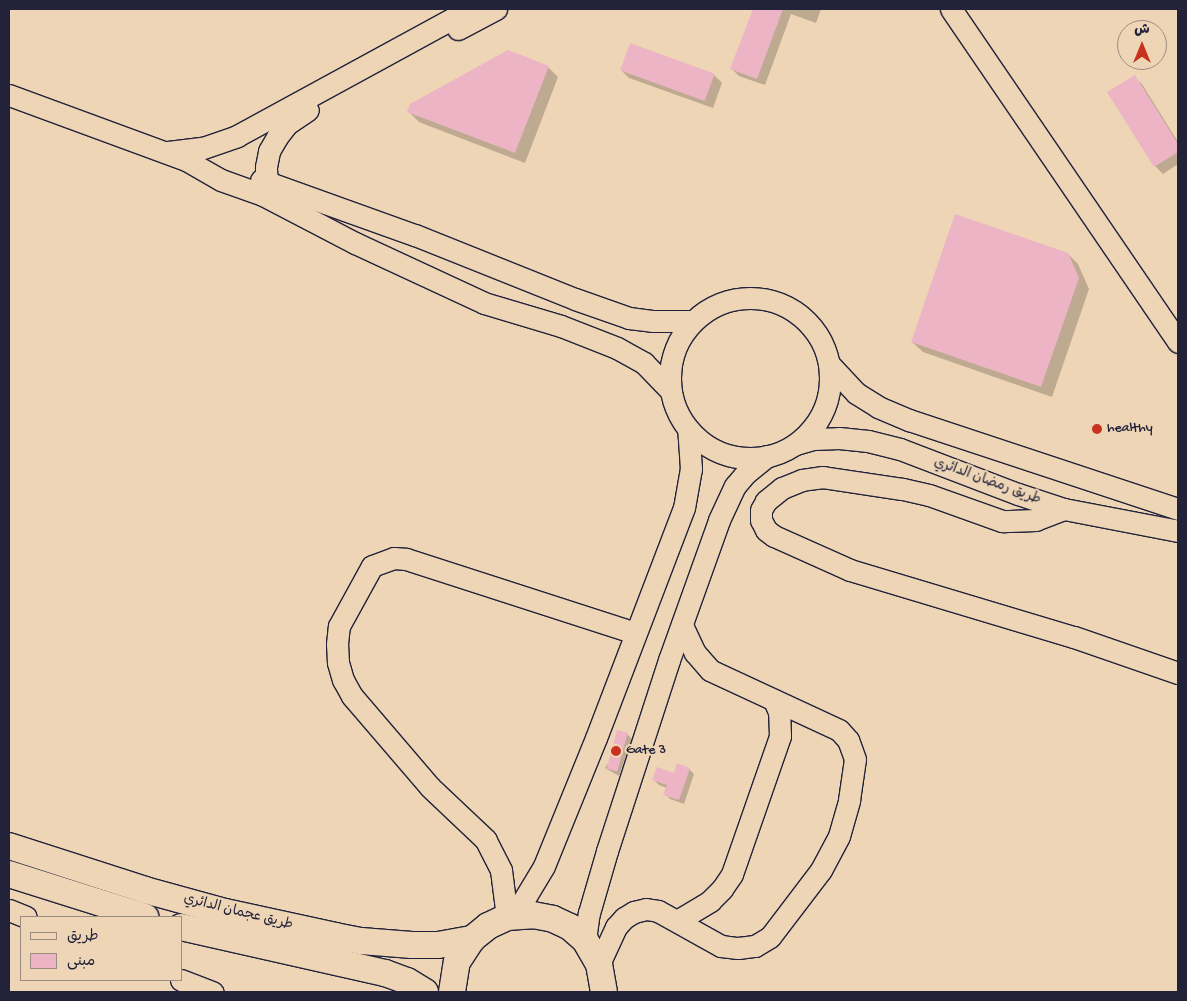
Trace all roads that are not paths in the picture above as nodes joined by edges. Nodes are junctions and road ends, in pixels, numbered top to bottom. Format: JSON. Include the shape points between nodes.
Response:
{"nodes":[{"id":1,"x":470,"y":9,"type":"edge"},
{"id":2,"x":496,"y":9,"type":"edge"},
{"id":3,"x":951,"y":9,"type":"edge"},
{"id":4,"x":965,"y":9,"type":"edge"},
{"id":5,"x":9,"y":95,"type":"edge"},
{"id":6,"x":176,"y":156,"type":"junction"},
{"id":7,"x":267,"y":182,"type":"junction"},
{"id":8,"x":693,"y":321,"type":"junction"},
{"id":9,"x":1178,"y":324,"type":"edge"},
{"id":10,"x":1178,"y":342,"type":"edge"},
{"id":11,"x":829,"y":364,"type":"junction"},
{"id":12,"x":670,"y":390,"type":"junction"},
{"id":13,"x":688,"y":430,"type":"junction"},
{"id":14,"x":796,"y":444,"type":"junction"},
{"id":15,"x":767,"y":456,"type":"junction"},
{"id":16,"x":1064,"y":509,"type":"junction"},
{"id":17,"x":1178,"y":509,"type":"edge"},
{"id":18,"x":1178,"y":530,"type":"edge"},
{"id":19,"x":682,"y":625,"type":"junction"},
{"id":20,"x":633,"y":638,"type":"junction"},
{"id":21,"x":1178,"y":673,"type":"edge"},
{"id":22,"x":774,"y":700,"type":"junction"},
{"id":23,"x":9,"y":846,"type":"edge"},
{"id":24,"x":9,"y":874,"type":"edge"},
{"id":25,"x":9,"y":910,"type":"edge"},
{"id":26,"x":24,"y":916,"type":"edge"},
{"id":27,"x":142,"y":916,"type":"edge"},
{"id":28,"x":510,"y":917,"type":"junction"},
{"id":29,"x":676,"y":921,"type":"junction"},
{"id":30,"x":182,"y":927,"type":"edge"},
{"id":31,"x":472,"y":939,"type":"junction"},
{"id":32,"x":585,"y":940,"type":"junction"},
{"id":33,"x":600,"y":964,"type":"junction"},
{"id":34,"x":182,"y":980,"type":"edge"},
{"id":35,"x":213,"y":992,"type":"edge"},
{"id":36,"x":425,"y":992,"type":"edge"},
{"id":37,"x":452,"y":992,"type":"edge"},
{"id":38,"x":604,"y":992,"type":"edge"}],
"edges":[{"from":1,"to":6,"type":"street","via":[[237,136]]},
{"from":2,"to":7,"type":"street","via":[[299,114],[276,137],[266,167]]},
{"from":3,"to":10,"type":"street"},
{"from":4,"to":9,"type":"street"},
{"from":5,"to":6,"type":"street"},
{"from":6,"to":7,"type":"street","via":[[219,165]]},
{"from":6,"to":12,"type":"street","via":[[442,285],[484,303],[561,326],[617,348],[644,363]]},
{"from":7,"to":8,"type":"street","via":[[629,318]]},
{"from":8,"to":11,"type":"street","via":[[714,307],[737,299],[762,299],[786,306],[806,321],[821,340]]},
{"from":8,"to":12,"type":"street","via":[[678,341],[670,365]]},
{"from":11,"to":14,"type":"street","via":[[830,387],[824,409]]},
{"from":11,"to":17,"type":"street","via":[[856,393],[901,417]]},
{"from":12,"to":13,"type":"street"},
{"from":13,"to":15,"type":"street","via":[[724,454],[745,458]]},
{"from":13,"to":20,"type":"street","via":[[691,469],[684,508]]},
{"from":14,"to":15,"type":"street"},
{"from":14,"to":16,"type":"street","name":"طريق رمضان الدائري","via":[[814,439],[868,441],[900,449]]},
{"from":15,"to":19,"type":"street","via":[[746,473],[727,501]]},
{"from":16,"to":18,"type":"street","name":"طريق رمضان الدائري"},
{"from":16,"to":21,"type":"street","via":[[1036,520],[1002,521],[902,489],[823,477],[802,480],[782,488],[766,501],[761,510],[761,520],[774,536],[850,570],[1074,637]]},
{"from":19,"to":22,"type":"street","via":[[695,653],[710,670]]},
{"from":19,"to":32,"type":"street","via":[[670,660],[671,690],[652,759],[631,813],[607,851],[589,913]]},
{"from":20,"to":28,"type":"street","via":[[628,688],[594,779],[559,828],[544,866]]},
{"from":20,"to":28,"type":"street","via":[[406,559],[394,558],[372,566],[340,626],[338,662],[352,696],[430,787],[486,840],[501,870]]},
{"from":22,"to":29,"type":"street","via":[[779,712],[780,736],[732,874],[710,901]]},
{"from":22,"to":29,"type":"street","via":[[839,730],[848,740],[855,759],[839,836],[810,885],[770,937],[755,946],[721,946]]},
{"from":23,"to":31,"type":"main road","name":"طريق عجمان الدائري","via":[[145,890],[225,912],[335,936],[412,945],[438,945]]},
{"from":24,"to":27,"type":"main road"},
{"from":25,"to":26,"type":"street"},
{"from":28,"to":31,"type":"main road","via":[[488,926]]},
{"from":28,"to":32,"type":"main road","via":[[534,915],[553,919],[570,927]]},
{"from":29,"to":33,"type":"street","via":[[658,911],[634,912],[616,927]]},
{"from":30,"to":36,"type":"main road","name":"طريق عجمان الدائري","via":[[385,973]]},
{"from":31,"to":37,"type":"main road","via":[[457,962]]},
{"from":32,"to":33,"type":"main road"},
{"from":33,"to":38,"type":"main road"},
{"from":34,"to":35,"type":"street"}]}
